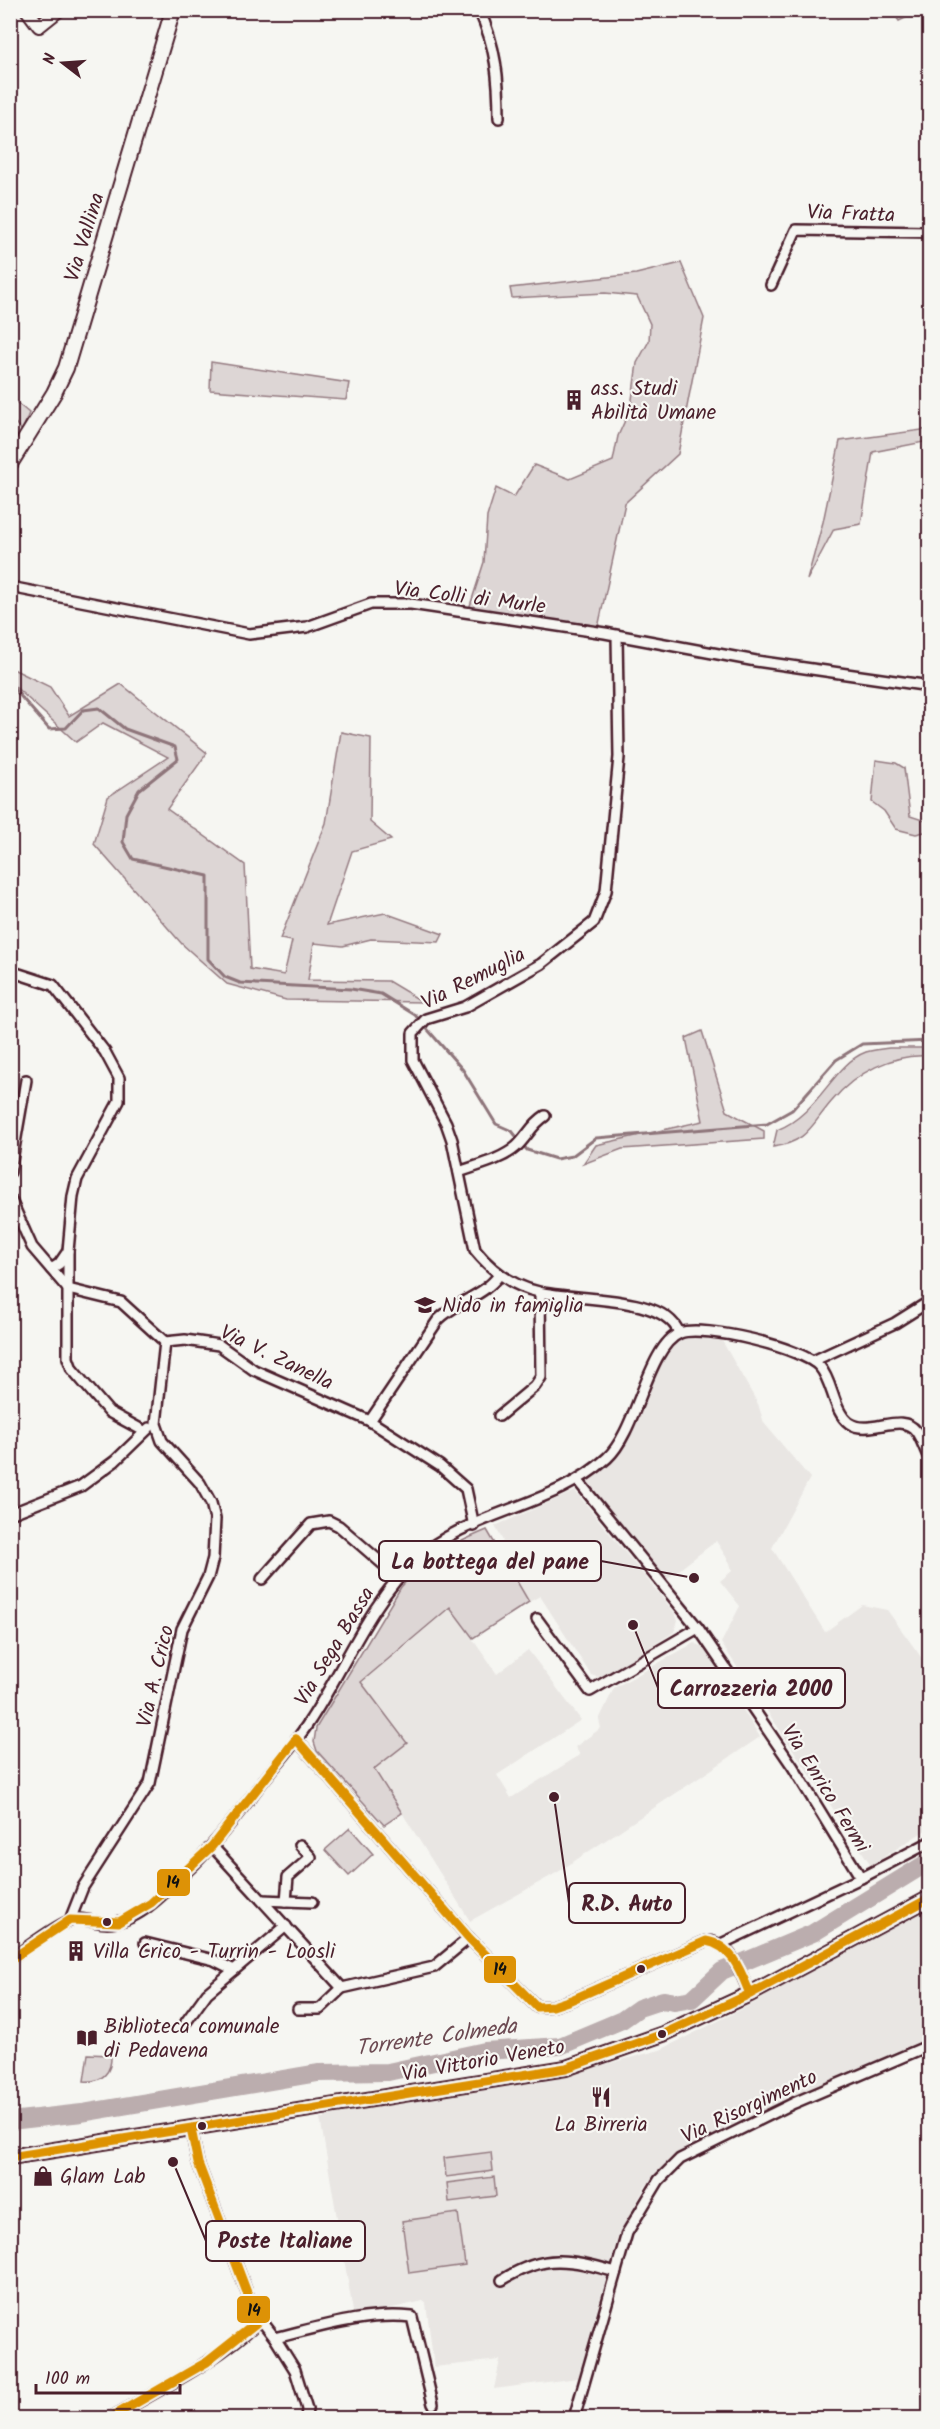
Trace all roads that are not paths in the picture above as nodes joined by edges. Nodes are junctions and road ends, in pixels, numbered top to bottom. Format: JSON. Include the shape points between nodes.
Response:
{"nodes":[{"id":1,"x":27,"y":10,"type":"edge"},
{"id":2,"x":59,"y":10,"type":"edge"},
{"id":3,"x":173,"y":10,"type":"edge"},
{"id":4,"x":479,"y":10,"type":"edge"},
{"id":5,"x":499,"y":117,"type":"dead end"},
{"id":6,"x":930,"y":232,"type":"edge"},
{"id":7,"x":771,"y":285,"type":"dead end"},
{"id":8,"x":10,"y":464,"type":"edge"},
{"id":9,"x":10,"y":587,"type":"edge"},
{"id":10,"x":617,"y":636,"type":"junction"},
{"id":11,"x":930,"y":686,"type":"edge"},
{"id":12,"x":10,"y":971,"type":"edge"},
{"id":13,"x":26,"y":1080,"type":"dead end"},
{"id":14,"x":545,"y":1116,"type":"dead end"},
{"id":15,"x":10,"y":1172,"type":"edge"},
{"id":16,"x":459,"y":1172,"type":"junction"},
{"id":17,"x":10,"y":1197,"type":"edge"},
{"id":18,"x":68,"y":1251,"type":"junction"},
{"id":19,"x":51,"y":1269,"type":"junction"},
{"id":20,"x":500,"y":1275,"type":"junction"},
{"id":21,"x":68,"y":1289,"type":"junction"},
{"id":22,"x":540,"y":1293,"type":"junction"},
{"id":23,"x":930,"y":1301,"type":"edge"},
{"id":24,"x":679,"y":1333,"type":"junction"},
{"id":25,"x":165,"y":1342,"type":"junction"},
{"id":26,"x":813,"y":1361,"type":"junction"},
{"id":27,"x":499,"y":1416,"type":"dead end"},
{"id":28,"x":370,"y":1420,"type":"junction"},
{"id":29,"x":156,"y":1424,"type":"junction"},
{"id":30,"x":144,"y":1431,"type":"junction"},
{"id":31,"x":930,"y":1460,"type":"edge"},
{"id":32,"x":578,"y":1480,"type":"junction"},
{"id":33,"x":10,"y":1514,"type":"edge"},
{"id":34,"x":474,"y":1526,"type":"junction"},
{"id":35,"x":399,"y":1578,"type":"junction"},
{"id":36,"x":262,"y":1579,"type":"dead end"},
{"id":37,"x":537,"y":1619,"type":"dead end"},
{"id":38,"x":698,"y":1628,"type":"junction"},
{"id":39,"x":296,"y":1739,"type":"junction"},
{"id":40,"x":930,"y":1842,"type":"edge"},
{"id":41,"x":300,"y":1845,"type":"dead end"},
{"id":42,"x":212,"y":1846,"type":"junction"},
{"id":43,"x":861,"y":1878,"type":"junction"},
{"id":44,"x":930,"y":1898,"type":"edge"},
{"id":45,"x":262,"y":1900,"type":"junction"},
{"id":46,"x":286,"y":1901,"type":"junction"},
{"id":47,"x":312,"y":1902,"type":"dead end"},
{"id":48,"x":70,"y":1920,"type":"junction"},
{"id":49,"x":286,"y":1926,"type":"junction"},
{"id":50,"x":469,"y":1938,"type":"junction"},
{"id":51,"x":145,"y":1943,"type":"dead end"},
{"id":52,"x":724,"y":1947,"type":"junction"},
{"id":53,"x":10,"y":1960,"type":"edge"},
{"id":54,"x":234,"y":1970,"type":"junction"},
{"id":55,"x":342,"y":1988,"type":"junction"},
{"id":56,"x":750,"y":1994,"type":"junction"},
{"id":57,"x":298,"y":2009,"type":"dead end"},
{"id":58,"x":186,"y":2022,"type":"dead end"},
{"id":59,"x":930,"y":2045,"type":"edge"},
{"id":60,"x":191,"y":2129,"type":"junction"},
{"id":61,"x":10,"y":2157,"type":"edge"},
{"id":62,"x":616,"y":2272,"type":"junction"},
{"id":63,"x":502,"y":2280,"type":"dead end"},
{"id":64,"x":260,"y":2320,"type":"junction"},
{"id":65,"x":275,"y":2338,"type":"junction"},
{"id":66,"x":433,"y":2404,"type":"dead end"},
{"id":67,"x":110,"y":2418,"type":"edge"},
{"id":68,"x":306,"y":2418,"type":"edge"},
{"id":69,"x":573,"y":2418,"type":"edge"}],
"edges":[{"from":1,"to":2,"type":"street","via":[[39,26]]},
{"from":3,"to":8,"type":"main road","name":"Via Vallina","via":[[66,368]]},
{"from":4,"to":5,"type":"street","via":[[489,30],[499,72]]},
{"from":6,"to":7,"type":"street","name":"Via Fratta","via":[[796,230]]},
{"from":9,"to":10,"type":"street","name":"Via Colli di Murle","via":[[249,634],[307,627],[378,603],[437,607]]},
{"from":10,"to":11,"type":"street","name":"Via Colli di Murle"},
{"from":10,"to":16,"type":"street","name":"Via Remuglia","via":[[619,757],[606,891],[594,922],[541,964],[481,999],[426,1019],[412,1039],[413,1060],[446,1123]]},
{"from":12,"to":18,"type":"street","via":[[53,985],[105,1052],[119,1078],[118,1101],[75,1188]]},
{"from":13,"to":15,"type":"street"},
{"from":14,"to":16,"type":"street","via":[[534,1123],[515,1148]]},
{"from":16,"to":20,"type":"street","name":"Via Remuglia","via":[[475,1250]]},
{"from":17,"to":19,"type":"street","via":[[27,1239]]},
{"from":18,"to":19,"type":"street"},
{"from":18,"to":21,"type":"street"},
{"from":19,"to":21,"type":"street"},
{"from":20,"to":22,"type":"street","name":"Via Remuglia"},
{"from":20,"to":28,"type":"street","via":[[478,1295],[438,1320]]},
{"from":21,"to":25,"type":"street","via":[[121,1302]]},
{"from":21,"to":30,"type":"street","via":[[68,1358],[72,1369],[109,1412]]},
{"from":22,"to":24,"type":"street","name":"Via Remuglia","via":[[658,1311],[673,1321]]},
{"from":22,"to":27,"type":"street","via":[[541,1377]]},
{"from":23,"to":26,"type":"street","via":[[895,1323]]},
{"from":24,"to":26,"type":"street","via":[[699,1330],[747,1339]]},
{"from":24,"to":32,"type":"street","name":"Via Sega Bassa","via":[[658,1356],[619,1446]]},
{"from":25,"to":28,"type":"street","name":"Via V. Zanella","via":[[186,1340],[219,1345],[254,1370]]},
{"from":25,"to":29,"type":"street"},
{"from":26,"to":31,"type":"street","via":[[822,1370],[847,1421],[865,1428],[911,1426]]},
{"from":28,"to":34,"type":"street","name":"Via V. Zanella","via":[[440,1466],[466,1489]]},
{"from":29,"to":30,"type":"street"},
{"from":29,"to":48,"type":"street","name":"Via A. Crico","via":[[162,1441],[200,1483],[211,1503],[215,1519],[212,1568],[182,1629],[150,1784],[83,1887]]},
{"from":30,"to":33,"type":"street","via":[[115,1461],[81,1486]]},
{"from":32,"to":34,"type":"street","name":"Via Sega Bassa"},
{"from":32,"to":38,"type":"street","name":"Via Enrico Fermi"},
{"from":34,"to":35,"type":"street","name":"Via Sega Bassa","via":[[435,1545]]},
{"from":35,"to":36,"type":"street","via":[[339,1526],[321,1521],[311,1524]]},
{"from":35,"to":39,"type":"street","name":"Via Sega Bassa"},
{"from":37,"to":38,"type":"street","via":[[590,1690]]},
{"from":38,"to":43,"type":"street","name":"Via Enrico Fermi","via":[[793,1767]]},
{"from":39,"to":42,"type":"street","name":"Via Sega Bassa"},
{"from":39,"to":50,"type":"street"},
{"from":40,"to":43,"type":"street"},
{"from":41,"to":46,"type":"street","via":[[311,1857],[288,1877]]},
{"from":42,"to":45,"type":"street"},
{"from":42,"to":48,"type":"street","name":"Via Sega Bassa","via":[[131,1917],[110,1923]]},
{"from":43,"to":52,"type":"street","name":"Via Enrico Fermi"},
{"from":44,"to":56,"type":"main road","name":"Via Vittorio Veneto"},
{"from":45,"to":46,"type":"street"},
{"from":45,"to":49,"type":"street"},
{"from":46,"to":47,"type":"street"},
{"from":48,"to":53,"type":"street"},
{"from":49,"to":54,"type":"street"},
{"from":49,"to":55,"type":"street"},
{"from":50,"to":52,"type":"street","via":[[522,1995],[542,2008],[571,2000],[697,1943],[710,1940]]},
{"from":50,"to":55,"type":"street","via":[[434,1967]]},
{"from":51,"to":54,"type":"street","via":[[214,1960]]},
{"from":52,"to":56,"type":"street"},
{"from":54,"to":58,"type":"street","via":[[207,1993]]},
{"from":55,"to":57,"type":"street","via":[[320,2009]]},
{"from":56,"to":60,"type":"main road","name":"Via Vittorio Veneto","via":[[663,2034],[566,2068]]},
{"from":59,"to":62,"type":"street","name":"Via Risorgimento","via":[[794,2103],[680,2159],[659,2180],[627,2233]]},
{"from":60,"to":61,"type":"main road","name":"Via Vittorio Veneto"},
{"from":60,"to":64,"type":"street","via":[[198,2163]]},
{"from":62,"to":63,"type":"street","via":[[578,2262],[538,2262]]},
{"from":62,"to":69,"type":"street","name":"Via Risorgimento"},
{"from":64,"to":65,"type":"street"},
{"from":64,"to":67,"type":"street","via":[[209,2363]]},
{"from":65,"to":66,"type":"street","via":[[392,2315],[412,2317]]},
{"from":65,"to":68,"type":"street","via":[[295,2370]]}]}
